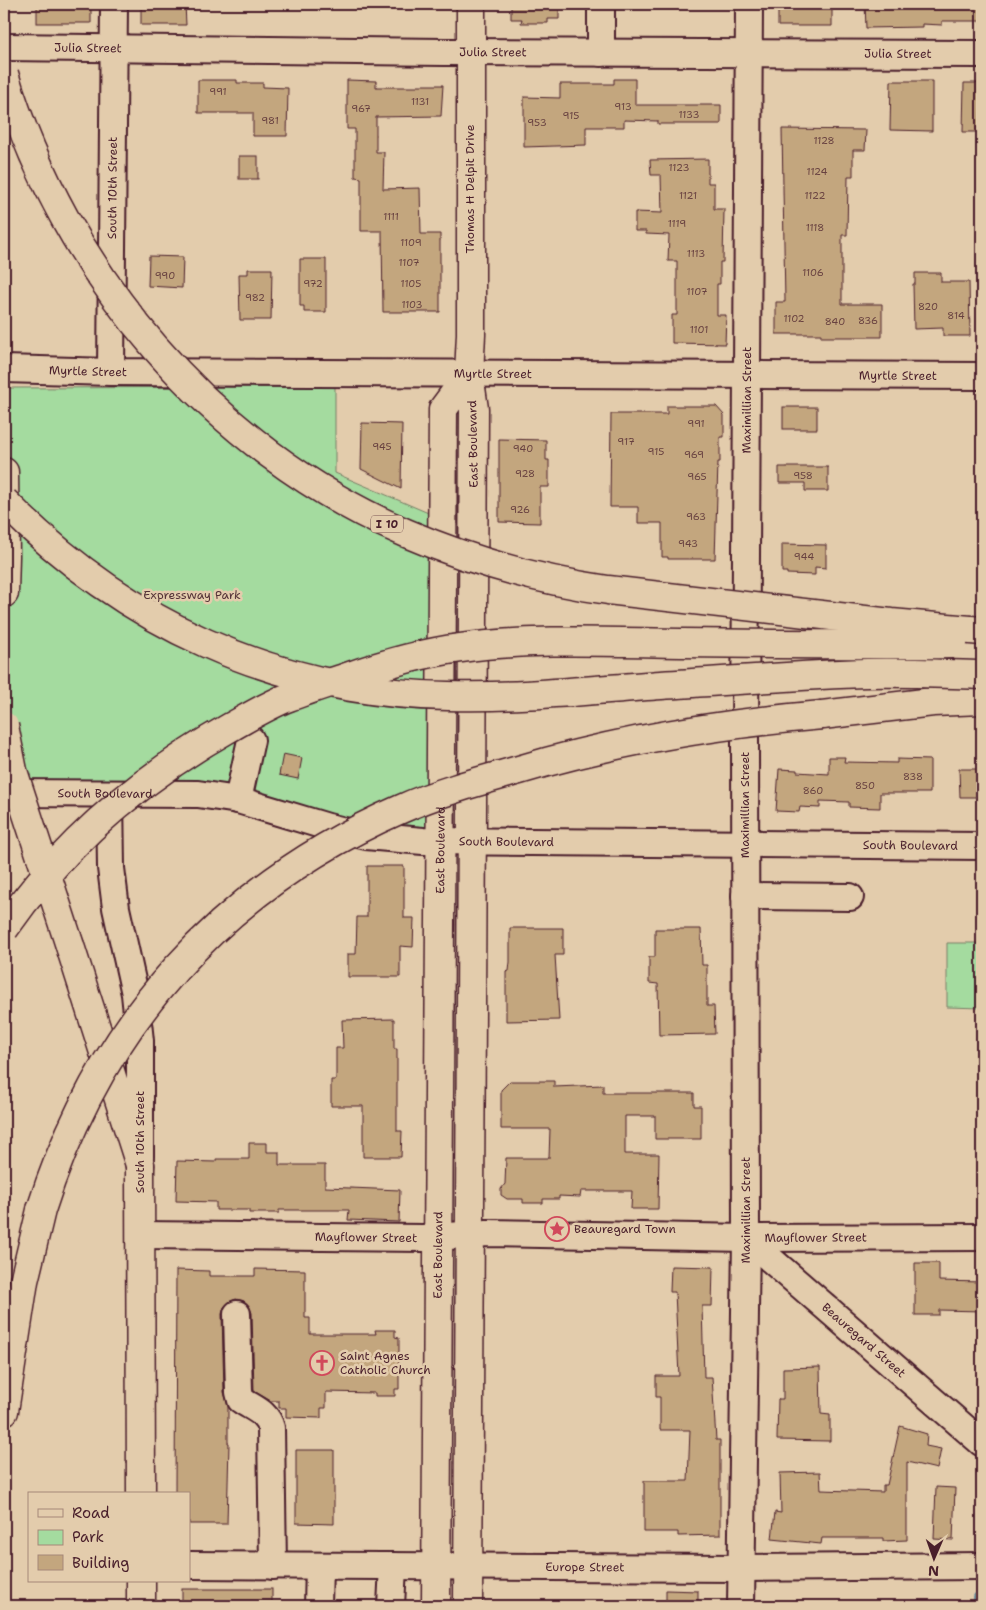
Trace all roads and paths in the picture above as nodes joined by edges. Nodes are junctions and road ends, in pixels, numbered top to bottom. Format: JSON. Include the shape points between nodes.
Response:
{"nodes":[{"id":1,"x":114,"y":4,"type":"edge"},
{"id":2,"x":471,"y":4,"type":"edge"},
{"id":3,"x":601,"y":4,"type":"edge"},
{"id":4,"x":749,"y":4,"type":"edge"},
{"id":5,"x":4,"y":47,"type":"edge"},
{"id":6,"x":114,"y":49,"type":"junction"},
{"id":7,"x":470,"y":52,"type":"junction"},
{"id":8,"x":601,"y":53,"type":"junction"},
{"id":9,"x":749,"y":53,"type":"junction"},
{"id":10,"x":982,"y":54,"type":"edge"},
{"id":11,"x":4,"y":74,"type":"edge"},
{"id":12,"x":4,"y":369,"type":"edge"},
{"id":13,"x":111,"y":372,"type":"junction"},
{"id":14,"x":469,"y":374,"type":"junction"},
{"id":15,"x":747,"y":375,"type":"junction"},
{"id":16,"x":982,"y":376,"type":"edge"},
{"id":17,"x":4,"y":472,"type":"edge"},
{"id":18,"x":4,"y":501,"type":"edge"},
{"id":19,"x":4,"y":593,"type":"edge"},
{"id":20,"x":982,"y":631,"type":"edge"},
{"id":21,"x":982,"y":644,"type":"edge"},
{"id":22,"x":982,"y":675,"type":"edge"},
{"id":23,"x":982,"y":700,"type":"edge"},
{"id":24,"x":4,"y":726,"type":"edge"},
{"id":25,"x":251,"y":740,"type":"dead end"},
{"id":26,"x":4,"y":793,"type":"edge"},
{"id":27,"x":110,"y":794,"type":"junction"},
{"id":28,"x":238,"y":800,"type":"junction"},
{"id":29,"x":441,"y":841,"type":"junction"},
{"id":30,"x":471,"y":842,"type":"junction"},
{"id":31,"x":745,"y":845,"type":"junction"},
{"id":32,"x":982,"y":846,"type":"edge"},
{"id":33,"x":745,"y":896,"type":"junction"},
{"id":34,"x":850,"y":897,"type":"dead end"},
{"id":35,"x":4,"y":929,"type":"edge"},
{"id":36,"x":140,"y":1165,"type":"junction"},
{"id":37,"x":141,"y":1235,"type":"junction"},
{"id":38,"x":470,"y":1235,"type":"junction"},
{"id":39,"x":437,"y":1237,"type":"junction"},
{"id":40,"x":746,"y":1238,"type":"junction"},
{"id":41,"x":982,"y":1238,"type":"edge"},
{"id":42,"x":237,"y":1314,"type":"dead end"},
{"id":43,"x":4,"y":1410,"type":"edge"},
{"id":44,"x":982,"y":1443,"type":"edge"},
{"id":45,"x":141,"y":1492,"type":"edge"},
{"id":46,"x":190,"y":1565,"type":"edge"},
{"id":47,"x":273,"y":1566,"type":"junction"},
{"id":48,"x":319,"y":1566,"type":"junction"},
{"id":49,"x":393,"y":1566,"type":"junction"},
{"id":50,"x":982,"y":1566,"type":"edge"},
{"id":51,"x":436,"y":1567,"type":"junction"},
{"id":52,"x":468,"y":1567,"type":"junction"},
{"id":53,"x":741,"y":1568,"type":"junction"},
{"id":54,"x":141,"y":1582,"type":"edge"},
{"id":55,"x":140,"y":1606,"type":"edge"},
{"id":56,"x":318,"y":1606,"type":"edge"},
{"id":57,"x":391,"y":1606,"type":"edge"},
{"id":58,"x":436,"y":1606,"type":"edge"},
{"id":59,"x":468,"y":1606,"type":"edge"},
{"id":60,"x":741,"y":1606,"type":"edge"}],
"edges":[{"from":1,"to":6,"type":"street","name":"South 10th Street"},
{"from":2,"to":7,"type":"main road","name":"Thomas H Delpit Drive"},
{"from":3,"to":8,"type":"street"},
{"from":4,"to":9,"type":"street","name":"Maximillian Street"},
{"from":5,"to":6,"type":"street","name":"Julia Street"},
{"from":6,"to":7,"type":"street","name":"Julia Street"},
{"from":6,"to":13,"type":"street","name":"South 10th Street"},
{"from":7,"to":8,"type":"street","name":"Julia Street"},
{"from":7,"to":14,"type":"main road","name":"Thomas H Delpit Drive"},
{"from":8,"to":9,"type":"street","name":"Julia Street"},
{"from":9,"to":10,"type":"street","name":"Julia Street"},
{"from":9,"to":15,"type":"street","name":"Maximillian Street"},
{"from":11,"to":20,"type":"main road","number":"I 10","bridge":true,"via":[[21,127],[52,195],[86,256],[128,314],[198,394],[282,462],[341,500],[405,533],[470,558],[574,585]]},
{"from":12,"to":13,"type":"street","name":"Myrtle Street"},
{"from":13,"to":14,"type":"street","name":"Myrtle Street"},
{"from":14,"to":15,"type":"street","name":"Myrtle Street"},
{"from":14,"to":29,"type":"main road","name":"East Boulevard","via":[[443,409]]},
{"from":14,"to":30,"type":"main road","name":"East Boulevard","via":[[474,409]]},
{"from":15,"to":16,"type":"street","name":"Myrtle Street"},
{"from":15,"to":31,"type":"street","name":"Maximillian Street"},
{"from":17,"to":19,"type":"main road"},
{"from":18,"to":22,"type":"main road","bridge":true,"via":[[80,569],[147,614],[202,642],[239,656],[306,678],[340,685],[410,694],[480,697],[798,676]]},
{"from":21,"to":35,"type":"main road","bridge":true,"via":[[499,644],[459,648],[379,667],[288,697],[194,748],[161,771],[111,810],[60,858]]},
{"from":23,"to":43,"type":"main road","bridge":true,"via":[[933,702],[736,724],[633,741],[539,764],[402,808],[344,836],[254,894],[201,942],[153,994],[94,1082],[64,1146],[41,1210],[24,1281]]},
{"from":24,"to":36,"type":"main road","bridge":true,"via":[[13,771]]},
{"from":25,"to":28,"type":"street"},
{"from":26,"to":27,"type":"street","name":"South Boulevard"},
{"from":27,"to":28,"type":"street","name":"South Boulevard","via":[[198,794]]},
{"from":27,"to":36,"type":"street","name":"South 10th Street","via":[[111,868],[116,908],[135,994],[140,1040]]},
{"from":28,"to":29,"type":"street","name":"South Boulevard","via":[[366,836]]},
{"from":29,"to":30,"type":"street","name":"South Boulevard"},
{"from":29,"to":39,"type":"main road","name":"East Boulevard"},
{"from":30,"to":31,"type":"street","name":"South Boulevard"},
{"from":30,"to":38,"type":"main road","name":"East Boulevard"},
{"from":31,"to":32,"type":"street","name":"South Boulevard"},
{"from":31,"to":33,"type":"street","name":"Maximillian Street"},
{"from":33,"to":34,"type":"street"},
{"from":33,"to":40,"type":"street","name":"Maximillian Street"},
{"from":36,"to":37,"type":"main road","name":"South 10th Street"},
{"from":37,"to":39,"type":"street","name":"Mayflower Street"},
{"from":37,"to":45,"type":"main road","name":"South 10th Street"},
{"from":38,"to":39,"type":"street","name":"Mayflower Street"},
{"from":38,"to":40,"type":"street","name":"Mayflower Street"},
{"from":38,"to":52,"type":"main road","name":"East Boulevard"},
{"from":39,"to":51,"type":"main road","name":"East Boulevard"},
{"from":40,"to":41,"type":"street","name":"Mayflower Street"},
{"from":40,"to":44,"type":"street","name":"Beauregard Street"},
{"from":40,"to":53,"type":"street","name":"Maximillian Street"},
{"from":42,"to":47,"type":"street","via":[[238,1392],[241,1400],[269,1419],[271,1428]]},
{"from":46,"to":47,"type":"street","name":"Europe Street"},
{"from":47,"to":48,"type":"street","name":"Europe Street"},
{"from":48,"to":49,"type":"street","name":"Europe Street"},
{"from":48,"to":56,"type":"street"},
{"from":49,"to":51,"type":"street","name":"Europe Street"},
{"from":49,"to":57,"type":"street"},
{"from":50,"to":53,"type":"street","name":"Europe Street"},
{"from":51,"to":52,"type":"street","name":"Europe Street"},
{"from":51,"to":58,"type":"main road","name":"East Boulevard"},
{"from":52,"to":53,"type":"street","name":"Europe Street"},
{"from":52,"to":59,"type":"main road","name":"East Boulevard"},
{"from":53,"to":60,"type":"street","name":"Maximillian Street"},
{"from":54,"to":55,"type":"main road"}]}
